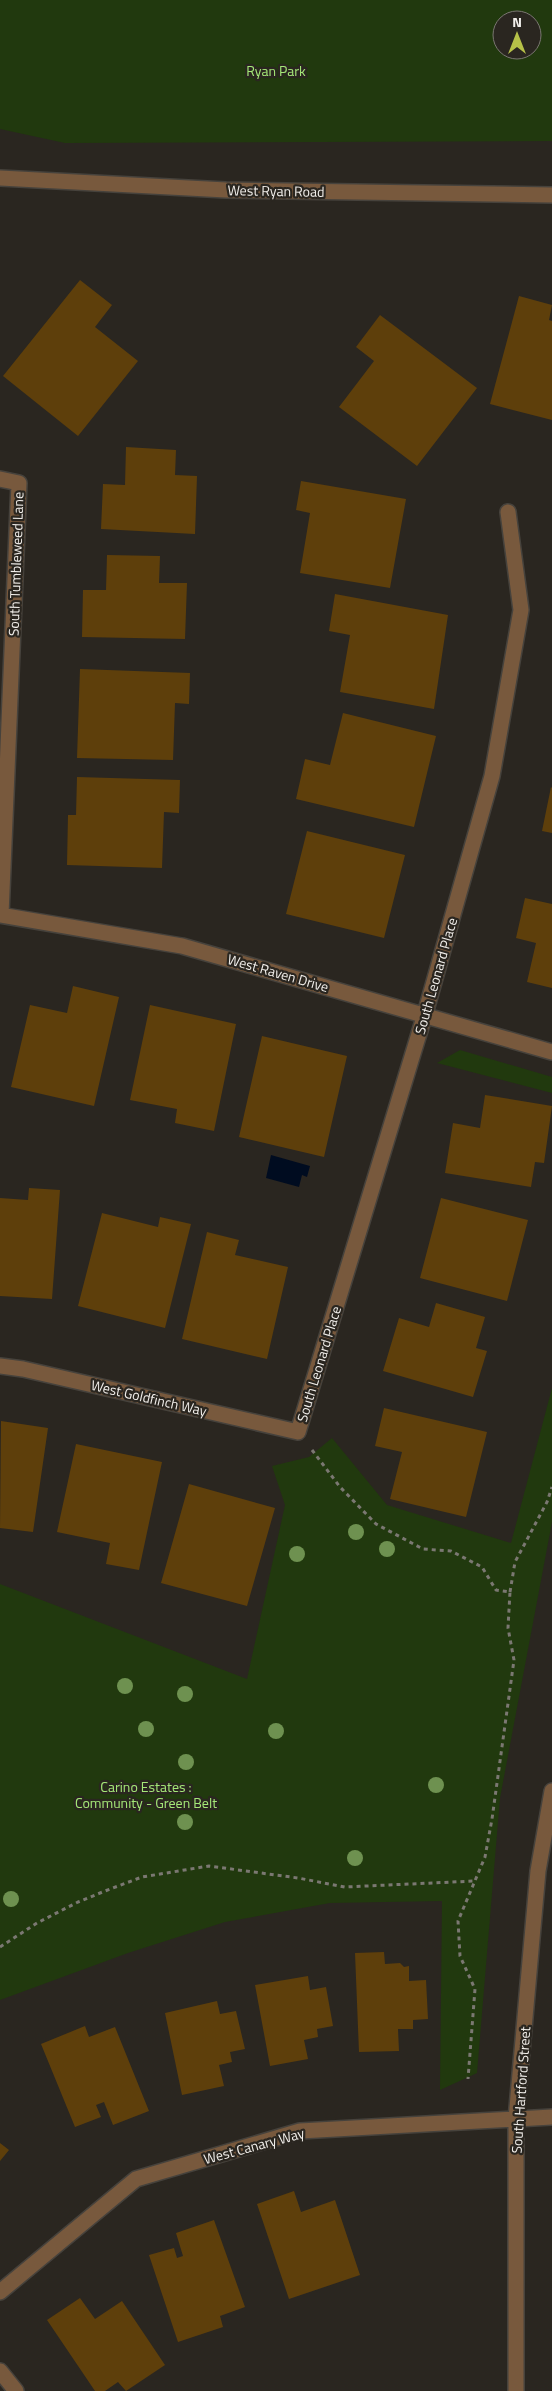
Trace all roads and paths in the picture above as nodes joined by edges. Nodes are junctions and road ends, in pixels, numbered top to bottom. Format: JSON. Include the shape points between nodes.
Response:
{"nodes":[{"id":1,"x":0,"y":178,"type":"edge"},
{"id":2,"x":552,"y":195,"type":"edge"},
{"id":3,"x":0,"y":479,"type":"edge"},
{"id":4,"x":508,"y":512,"type":"dead end"},
{"id":5,"x":1,"y":915,"type":"edge"},
{"id":6,"x":425,"y":1014,"type":"junction"},
{"id":7,"x":552,"y":1052,"type":"edge"},
{"id":8,"x":0,"y":1366,"type":"edge"},
{"id":9,"x":298,"y":1432,"type":"junction"},
{"id":10,"x":552,"y":1487,"type":"edge"},
{"id":11,"x":510,"y":1592,"type":"junction"},
{"id":12,"x":552,"y":1791,"type":"edge"},
{"id":13,"x":475,"y":1881,"type":"junction"},
{"id":14,"x":0,"y":1947,"type":"edge"},
{"id":15,"x":468,"y":2079,"type":"dead end"},
{"id":16,"x":552,"y":2117,"type":"edge"},
{"id":17,"x":516,"y":2119,"type":"junction"},
{"id":18,"x":0,"y":2292,"type":"edge"},
{"id":19,"x":0,"y":2370,"type":"edge"},
{"id":20,"x":16,"y":2391,"type":"edge"},
{"id":21,"x":516,"y":2391,"type":"edge"}],
"edges":[{"from":1,"to":2,"type":"street","name":"West Ryan Road","via":[[226,190]]},
{"from":3,"to":5,"type":"street","name":"South Tumbleweed Lane","via":[[19,483]]},
{"from":4,"to":6,"type":"street","name":"South Leonard Place","via":[[521,610],[492,776]]},
{"from":5,"to":6,"type":"street","name":"West Raven Drive","via":[[182,946]]},
{"from":6,"to":7,"type":"street","name":"West Raven Drive"},
{"from":6,"to":9,"type":"street","name":"South Leonard Place"},
{"from":8,"to":9,"type":"street","name":"West Goldfinch Way"},
{"from":9,"to":11,"type":"path","via":[[340,1487],[376,1524],[423,1549],[451,1551],[482,1568],[496,1590]]},
{"from":10,"to":11,"type":"path","via":[[515,1562]]},
{"from":11,"to":13,"type":"path","via":[[508,1628],[514,1660],[485,1857]]},
{"from":12,"to":17,"type":"street","name":"South Hartford Street","via":[[538,1871]]},
{"from":13,"to":14,"type":"path","via":[[346,1887],[209,1866],[142,1877],[105,1891],[37,1923]]},
{"from":13,"to":15,"type":"path","via":[[458,1921],[460,1956],[475,1989]]},
{"from":16,"to":17,"type":"street","name":"West Canary Way"},
{"from":17,"to":18,"type":"street","name":"West Canary Way","via":[[300,2131],[136,2179]]},
{"from":17,"to":21,"type":"street","name":"South Hartford Street"},
{"from":19,"to":20,"type":"street"}]}
